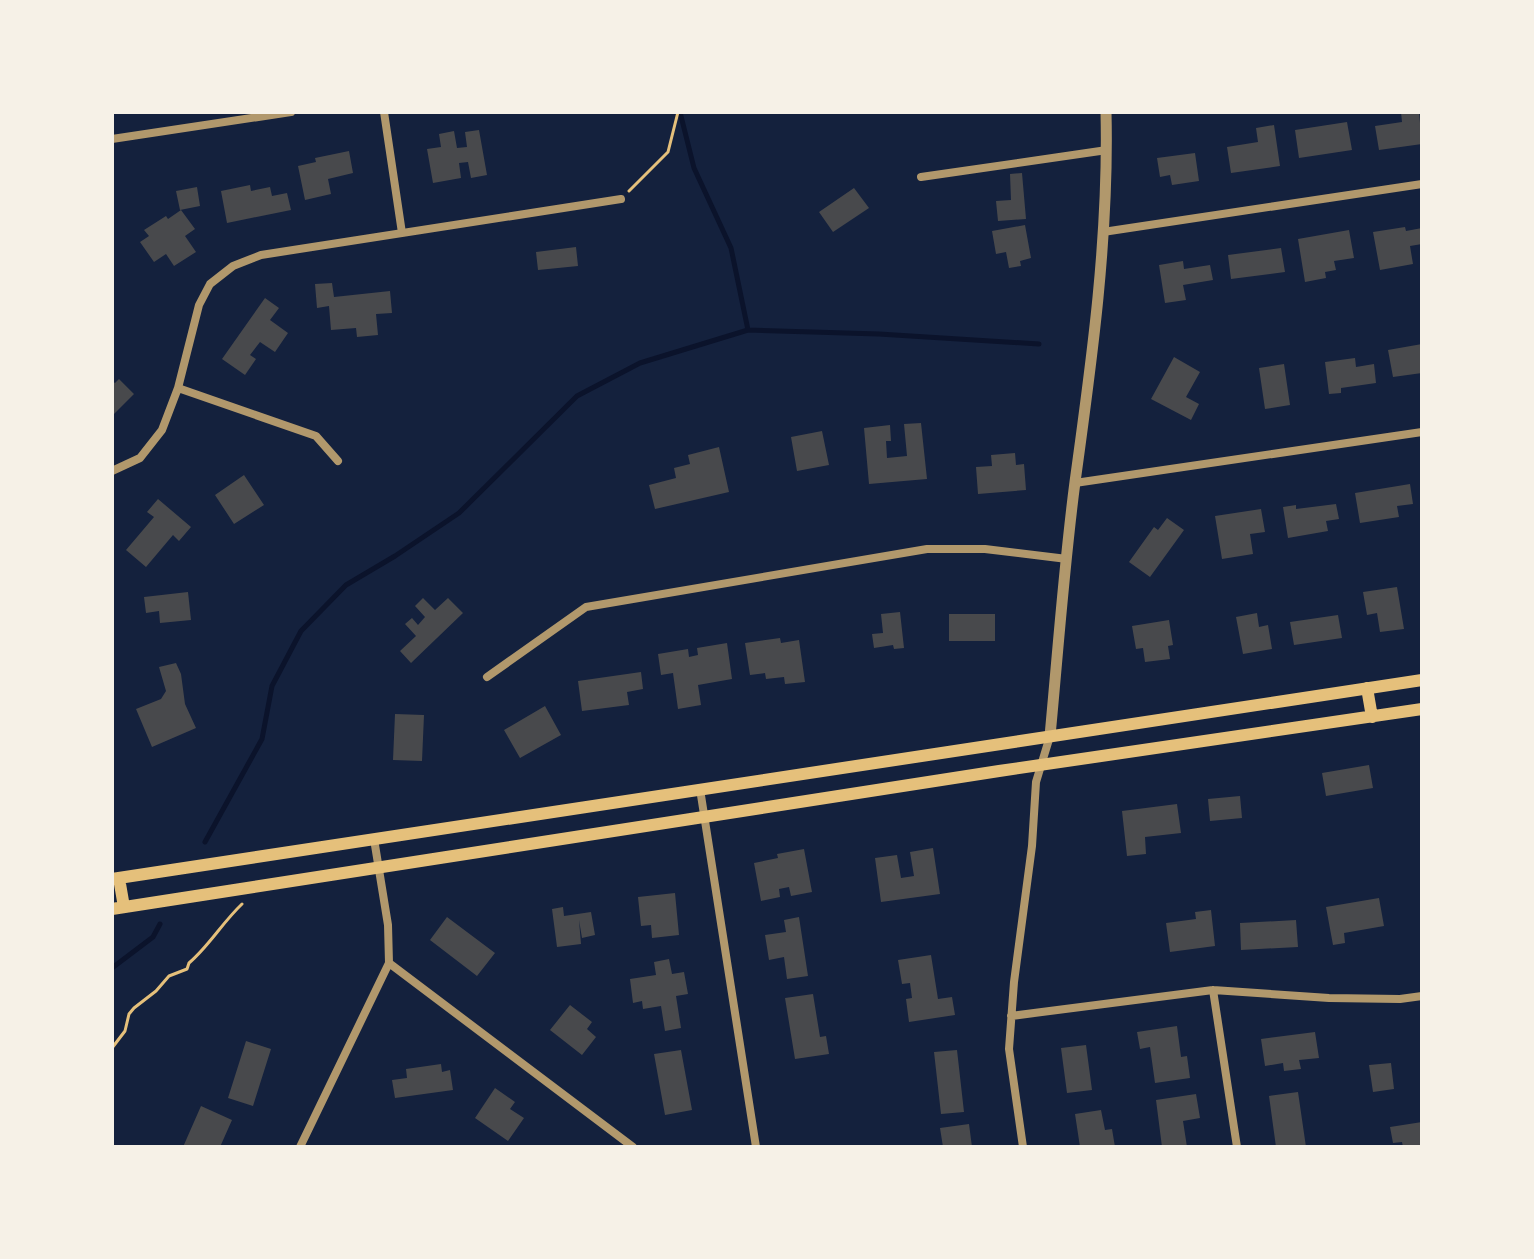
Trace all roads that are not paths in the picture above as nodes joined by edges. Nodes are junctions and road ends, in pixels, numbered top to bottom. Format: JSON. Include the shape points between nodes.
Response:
{"nodes":[{"id":1,"x":291,"y":112,"type":"edge"},
{"id":2,"x":384,"y":112,"type":"edge"},
{"id":3,"x":1106,"y":112,"type":"edge"},
{"id":4,"x":112,"y":139,"type":"edge"},
{"id":5,"x":1107,"y":150,"type":"junction"},
{"id":6,"x":921,"y":177,"type":"dead end"},
{"id":7,"x":1422,"y":184,"type":"edge"},
{"id":8,"x":621,"y":199,"type":"road end"},
{"id":9,"x":1103,"y":232,"type":"junction"},
{"id":10,"x":402,"y":233,"type":"junction"},
{"id":11,"x":178,"y":388,"type":"junction"},
{"id":12,"x":1422,"y":432,"type":"edge"},
{"id":13,"x":338,"y":461,"type":"dead end"},
{"id":14,"x":112,"y":471,"type":"edge"},
{"id":15,"x":1075,"y":483,"type":"junction"},
{"id":16,"x":1067,"y":559,"type":"junction"},
{"id":17,"x":487,"y":677,"type":"dead end"},
{"id":18,"x":1422,"y":680,"type":"edge"},
{"id":19,"x":1367,"y":688,"type":"junction"},
{"id":20,"x":1422,"y":709,"type":"edge"},
{"id":21,"x":1372,"y":717,"type":"junction"},
{"id":22,"x":1050,"y":736,"type":"junction"},
{"id":23,"x":1042,"y":765,"type":"junction"},
{"id":24,"x":700,"y":789,"type":"junction"},
{"id":25,"x":705,"y":817,"type":"junction"},
{"id":26,"x":374,"y":839,"type":"junction"},
{"id":27,"x":379,"y":867,"type":"junction"},
{"id":28,"x":116,"y":878,"type":"edge"},
{"id":29,"x":118,"y":908,"type":"edge"},
{"id":30,"x":389,"y":963,"type":"junction"},
{"id":31,"x":1213,"y":990,"type":"junction"},
{"id":32,"x":1422,"y":996,"type":"edge"},
{"id":33,"x":1011,"y":1016,"type":"junction"},
{"id":34,"x":300,"y":1147,"type":"edge"},
{"id":35,"x":633,"y":1147,"type":"edge"},
{"id":36,"x":756,"y":1147,"type":"edge"},
{"id":37,"x":1023,"y":1147,"type":"edge"},
{"id":38,"x":1237,"y":1147,"type":"edge"}],
"edges":[{"from":1,"to":4,"type":"street"},
{"from":2,"to":10,"type":"street"},
{"from":3,"to":5,"type":"street"},
{"from":5,"to":6,"type":"street"},
{"from":5,"to":9,"type":"street"},
{"from":7,"to":9,"type":"street"},
{"from":8,"to":10,"type":"street"},
{"from":9,"to":15,"type":"street"},
{"from":10,"to":11,"type":"street","via":[[261,255],[233,266],[210,284],[199,305]]},
{"from":11,"to":13,"type":"street","via":[[316,436]]},
{"from":11,"to":14,"type":"street","via":[[162,430],[140,458]]},
{"from":12,"to":15,"type":"street"},
{"from":15,"to":16,"type":"street"},
{"from":16,"to":17,"type":"street","via":[[985,549],[927,549],[586,607]]},
{"from":16,"to":22,"type":"street"},
{"from":18,"to":19,"type":"main road"},
{"from":19,"to":21,"type":"main road"},
{"from":19,"to":22,"type":"main road"},
{"from":20,"to":21,"type":"main road"},
{"from":21,"to":23,"type":"main road"},
{"from":22,"to":23,"type":"street"},
{"from":22,"to":24,"type":"main road"},
{"from":23,"to":25,"type":"main road"},
{"from":23,"to":33,"type":"street"},
{"from":24,"to":25,"type":"street"},
{"from":24,"to":26,"type":"main road"},
{"from":25,"to":27,"type":"main road"},
{"from":25,"to":36,"type":"street"},
{"from":26,"to":27,"type":"street"},
{"from":26,"to":28,"type":"main road"},
{"from":27,"to":29,"type":"main road"},
{"from":27,"to":30,"type":"street"},
{"from":28,"to":29,"type":"main road"},
{"from":30,"to":34,"type":"street"},
{"from":30,"to":35,"type":"street"},
{"from":31,"to":32,"type":"street","via":[[1329,998]]},
{"from":31,"to":33,"type":"street"},
{"from":31,"to":38,"type":"street"},
{"from":33,"to":37,"type":"street","via":[[1009,1049]]}]}
